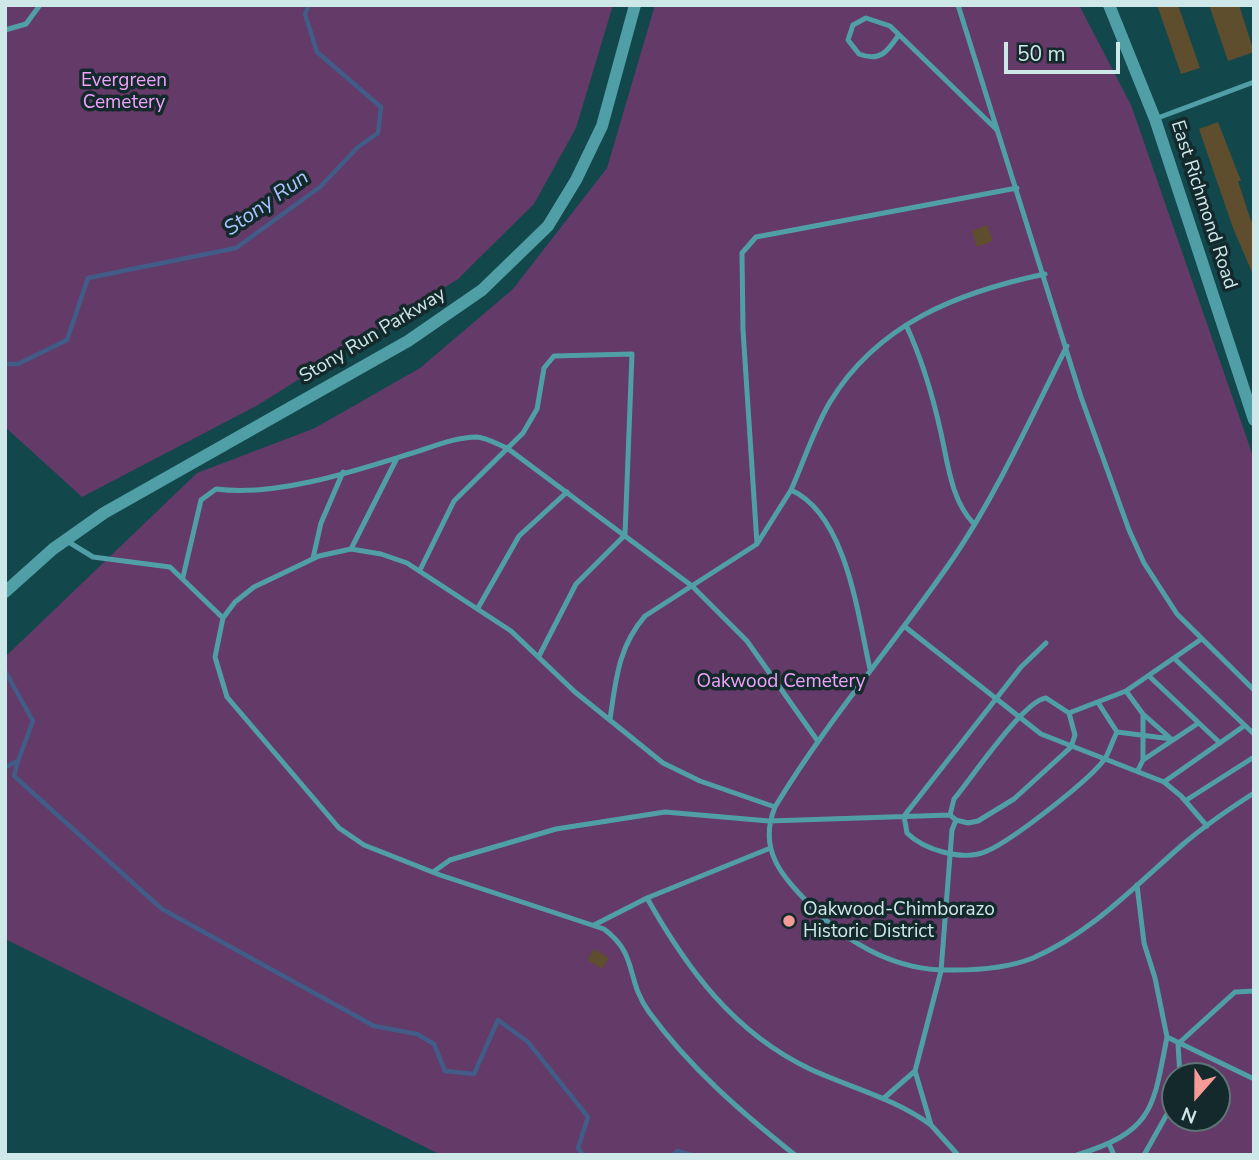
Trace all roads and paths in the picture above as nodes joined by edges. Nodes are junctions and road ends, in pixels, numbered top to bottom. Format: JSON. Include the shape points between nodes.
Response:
{"nodes":[{"id":1,"x":40,"y":5,"type":"edge"},
{"id":2,"x":635,"y":5,"type":"edge"},
{"id":3,"x":958,"y":5,"type":"edge"},
{"id":4,"x":1109,"y":5,"type":"edge"},
{"id":5,"x":5,"y":30,"type":"edge"},
{"id":6,"x":898,"y":36,"type":"junction"},
{"id":7,"x":1254,"y":82,"type":"edge"},
{"id":8,"x":1155,"y":119,"type":"junction"},
{"id":9,"x":999,"y":132,"type":"junction"},
{"id":10,"x":1017,"y":188,"type":"junction"},
{"id":11,"x":1045,"y":274,"type":"junction"},
{"id":12,"x":906,"y":325,"type":"junction"},
{"id":13,"x":1067,"y":346,"type":"junction"},
{"id":14,"x":1250,"y":399,"type":"edge"},
{"id":15,"x":1254,"y":420,"type":"edge"},
{"id":16,"x":507,"y":448,"type":"junction"},
{"id":17,"x":397,"y":458,"type":"junction"},
{"id":18,"x":344,"y":472,"type":"junction"},
{"id":19,"x":791,"y":490,"type":"junction"},
{"id":20,"x":567,"y":492,"type":"junction"},
{"id":21,"x":974,"y":524,"type":"junction"},
{"id":22,"x":625,"y":535,"type":"junction"},
{"id":23,"x":66,"y":540,"type":"junction"},
{"id":24,"x":757,"y":544,"type":"junction"},
{"id":25,"x":351,"y":549,"type":"junction"},
{"id":26,"x":313,"y":558,"type":"junction"},
{"id":27,"x":420,"y":570,"type":"junction"},
{"id":28,"x":183,"y":577,"type":"junction"},
{"id":29,"x":692,"y":586,"type":"junction"},
{"id":30,"x":5,"y":592,"type":"edge"},
{"id":31,"x":478,"y":608,"type":"junction"},
{"id":32,"x":223,"y":618,"type":"junction"},
{"id":33,"x":904,"y":626,"type":"junction"},
{"id":34,"x":1200,"y":640,"type":"junction"},
{"id":35,"x":1046,"y":643,"type":"dead end"},
{"id":36,"x":539,"y":656,"type":"junction"},
{"id":37,"x":1175,"y":659,"type":"junction"},
{"id":38,"x":870,"y":670,"type":"junction"},
{"id":39,"x":1149,"y":676,"type":"junction"},
{"id":40,"x":1254,"y":690,"type":"edge"},
{"id":41,"x":1126,"y":691,"type":"junction"},
{"id":42,"x":997,"y":699,"type":"junction"},
{"id":43,"x":1099,"y":704,"type":"junction"},
{"id":44,"x":1069,"y":713,"type":"junction"},
{"id":45,"x":1143,"y":714,"type":"junction"},
{"id":46,"x":1020,"y":718,"type":"junction"},
{"id":47,"x":610,"y":719,"type":"junction"},
{"id":48,"x":1197,"y":723,"type":"junction"},
{"id":49,"x":1244,"y":726,"type":"junction"},
{"id":50,"x":1117,"y":732,"type":"junction"},
{"id":51,"x":1254,"y":734,"type":"edge"},
{"id":52,"x":1145,"y":735,"type":"junction"},
{"id":53,"x":1172,"y":739,"type":"junction"},
{"id":54,"x":817,"y":740,"type":"junction"},
{"id":55,"x":1220,"y":743,"type":"junction"},
{"id":56,"x":1071,"y":747,"type":"junction"},
{"id":57,"x":1254,"y":757,"type":"edge"},
{"id":58,"x":1105,"y":758,"type":"junction"},
{"id":59,"x":1143,"y":760,"type":"junction"},
{"id":60,"x":1138,"y":770,"type":"junction"},
{"id":61,"x":1164,"y":782,"type":"junction"},
{"id":62,"x":1254,"y":793,"type":"edge"},
{"id":63,"x":1185,"y":801,"type":"junction"},
{"id":64,"x":775,"y":807,"type":"junction"},
{"id":65,"x":950,"y":815,"type":"junction"},
{"id":66,"x":904,"y":816,"type":"junction"},
{"id":67,"x":956,"y":820,"type":"junction"},
{"id":68,"x":769,"y":821,"type":"junction"},
{"id":69,"x":1207,"y":826,"type":"junction"},
{"id":70,"x":768,"y":849,"type":"junction"},
{"id":71,"x":950,"y":853,"type":"junction"},
{"id":72,"x":433,"y":872,"type":"junction"},
{"id":73,"x":1137,"y":885,"type":"junction"},
{"id":74,"x":647,"y":898,"type":"junction"},
{"id":75,"x":594,"y":925,"type":"junction"},
{"id":76,"x":942,"y":971,"type":"junction"},
{"id":77,"x":1254,"y":991,"type":"edge"},
{"id":78,"x":1167,"y":1037,"type":"junction"},
{"id":79,"x":1178,"y":1044,"type":"junction"},
{"id":80,"x":1180,"y":1062,"type":"edge"},
{"id":81,"x":915,"y":1071,"type":"junction"},
{"id":82,"x":1254,"y":1079,"type":"edge"},
{"id":83,"x":884,"y":1098,"type":"junction"},
{"id":84,"x":931,"y":1125,"type":"junction"},
{"id":85,"x":1161,"y":1125,"type":"edge"},
{"id":86,"x":1109,"y":1144,"type":"junction"},
{"id":87,"x":795,"y":1155,"type":"edge"},
{"id":88,"x":958,"y":1155,"type":"edge"},
{"id":89,"x":1077,"y":1155,"type":"edge"},
{"id":90,"x":1114,"y":1155,"type":"edge"},
{"id":91,"x":1144,"y":1155,"type":"edge"}],
"edges":[{"from":1,"to":5,"type":"lane","via":[[26,24]]},
{"from":2,"to":23,"type":"street","name":"Stony Run Parkway","via":[[601,126],[576,180],[548,226],[482,290],[408,341],[104,513]]},
{"from":3,"to":9,"type":"lane"},
{"from":4,"to":8,"type":"street","name":"East Richmond Road"},
{"from":6,"to":6,"type":"lane","via":[[890,26],[866,18],[853,25],[848,40],[859,54],[877,58]]},
{"from":6,"to":9,"type":"lane"},
{"from":7,"to":8,"type":"lane"},
{"from":8,"to":14,"type":"street","name":"East Richmond Road"},
{"from":9,"to":10,"type":"lane"},
{"from":10,"to":11,"type":"lane"},
{"from":10,"to":24,"type":"lane","via":[[756,237],[742,253]]},
{"from":11,"to":12,"type":"lane","via":[[951,299]]},
{"from":11,"to":13,"type":"lane"},
{"from":12,"to":19,"type":"lane","via":[[872,351],[839,388]]},
{"from":12,"to":21,"type":"lane","via":[[930,391],[948,472]]},
{"from":13,"to":21,"type":"lane"},
{"from":13,"to":34,"type":"lane","via":[[1081,397],[1139,552],[1159,589]]},
{"from":14,"to":15,"type":"street","name":"East Richmond Road"},
{"from":16,"to":17,"type":"lane","via":[[477,437]]},
{"from":16,"to":20,"type":"lane"},
{"from":16,"to":22,"type":"lane","via":[[523,433],[537,409],[544,368],[554,356],[632,354]]},
{"from":16,"to":27,"type":"lane","via":[[454,501]]},
{"from":17,"to":18,"type":"lane"},
{"from":17,"to":25,"type":"lane"},
{"from":18,"to":26,"type":"lane","via":[[321,523]]},
{"from":18,"to":28,"type":"lane","via":[[268,489],[216,489],[201,500]]},
{"from":19,"to":24,"type":"lane"},
{"from":19,"to":38,"type":"lane","via":[[817,511],[842,557]]},
{"from":20,"to":22,"type":"lane"},
{"from":20,"to":31,"type":"lane","via":[[519,537]]},
{"from":21,"to":33,"type":"lane"},
{"from":22,"to":29,"type":"lane"},
{"from":22,"to":36,"type":"lane","via":[[576,584]]},
{"from":23,"to":28,"type":"lane","via":[[93,557],[154,563]]},
{"from":23,"to":30,"type":"street","name":"Stony Run Parkway"},
{"from":24,"to":29,"type":"lane"},
{"from":25,"to":26,"type":"lane"},
{"from":25,"to":27,"type":"lane","via":[[382,554]]},
{"from":26,"to":32,"type":"lane","via":[[254,587],[235,601]]},
{"from":27,"to":31,"type":"lane"},
{"from":28,"to":32,"type":"lane"},
{"from":29,"to":47,"type":"lane","via":[[645,616],[632,632],[620,655]]},
{"from":29,"to":54,"type":"lane","via":[[747,642]]},
{"from":31,"to":36,"type":"lane"},
{"from":32,"to":72,"type":"lane","via":[[215,657],[227,697],[339,828],[365,845]]},
{"from":33,"to":38,"type":"lane"},
{"from":33,"to":42,"type":"lane"},
{"from":34,"to":37,"type":"lane"},
{"from":34,"to":40,"type":"lane"},
{"from":35,"to":42,"type":"lane"},
{"from":36,"to":47,"type":"lane"},
{"from":37,"to":39,"type":"lane"},
{"from":37,"to":49,"type":"lane"},
{"from":38,"to":54,"type":"lane"},
{"from":39,"to":41,"type":"lane"},
{"from":39,"to":48,"type":"lane"},
{"from":41,"to":43,"type":"lane"},
{"from":41,"to":45,"type":"lane"},
{"from":42,"to":46,"type":"lane"},
{"from":42,"to":66,"type":"lane"},
{"from":43,"to":44,"type":"lane"},
{"from":43,"to":50,"type":"lane"},
{"from":44,"to":46,"type":"lane","via":[[1042,698]]},
{"from":44,"to":56,"type":"lane","via":[[1075,735]]},
{"from":45,"to":52,"type":"lane"},
{"from":45,"to":53,"type":"lane"},
{"from":46,"to":56,"type":"lane","via":[[1041,734]]},
{"from":46,"to":65,"type":"lane","via":[[954,800]]},
{"from":47,"to":64,"type":"lane","via":[[663,763]]},
{"from":48,"to":53,"type":"lane"},
{"from":48,"to":55,"type":"lane"},
{"from":49,"to":51,"type":"lane"},
{"from":49,"to":55,"type":"lane"},
{"from":50,"to":52,"type":"lane"},
{"from":50,"to":58,"type":"lane"},
{"from":52,"to":53,"type":"lane"},
{"from":52,"to":59,"type":"lane"},
{"from":53,"to":59,"type":"lane"},
{"from":54,"to":64,"type":"lane"},
{"from":55,"to":61,"type":"lane"},
{"from":56,"to":58,"type":"lane"},
{"from":56,"to":67,"type":"lane","via":[[994,813],[968,823]]},
{"from":57,"to":63,"type":"lane"},
{"from":58,"to":60,"type":"lane"},
{"from":58,"to":71,"type":"lane","via":[[1044,813],[985,853]]},
{"from":59,"to":60,"type":"lane"},
{"from":60,"to":61,"type":"lane"},
{"from":61,"to":63,"type":"lane"},
{"from":62,"to":69,"type":"lane"},
{"from":63,"to":69,"type":"lane"},
{"from":64,"to":68,"type":"lane"},
{"from":65,"to":66,"type":"lane"},
{"from":65,"to":67,"type":"lane"},
{"from":66,"to":68,"type":"lane"},
{"from":66,"to":71,"type":"lane","via":[[907,832],[915,841]]},
{"from":67,"to":71,"type":"lane"},
{"from":68,"to":70,"type":"lane"},
{"from":68,"to":72,"type":"lane","via":[[665,811],[603,820],[450,860]]},
{"from":69,"to":73,"type":"lane"},
{"from":70,"to":74,"type":"lane"},
{"from":70,"to":76,"type":"lane","via":[[808,903],[843,935],[900,964]]},
{"from":71,"to":76,"type":"lane"},
{"from":72,"to":75,"type":"lane"},
{"from":73,"to":76,"type":"lane","via":[[1096,921],[1032,958],[1001,968]]},
{"from":73,"to":78,"type":"lane","via":[[1144,943]]},
{"from":74,"to":75,"type":"lane"},
{"from":74,"to":83,"type":"lane","via":[[694,974],[758,1037],[808,1069]]},
{"from":75,"to":87,"type":"lane","via":[[620,941],[630,960],[635,991],[682,1056]]},
{"from":76,"to":81,"type":"lane"},
{"from":77,"to":79,"type":"lane","via":[[1235,992]]},
{"from":78,"to":79,"type":"lane"},
{"from":78,"to":86,"type":"lane","via":[[1156,1093],[1145,1118],[1122,1139]]},
{"from":79,"to":80,"type":"lane"},
{"from":79,"to":82,"type":"lane"},
{"from":81,"to":83,"type":"lane"},
{"from":81,"to":84,"type":"lane"},
{"from":83,"to":84,"type":"lane"},
{"from":84,"to":88,"type":"lane"},
{"from":85,"to":91,"type":"lane"},
{"from":86,"to":89,"type":"lane"},
{"from":86,"to":90,"type":"lane"}]}
